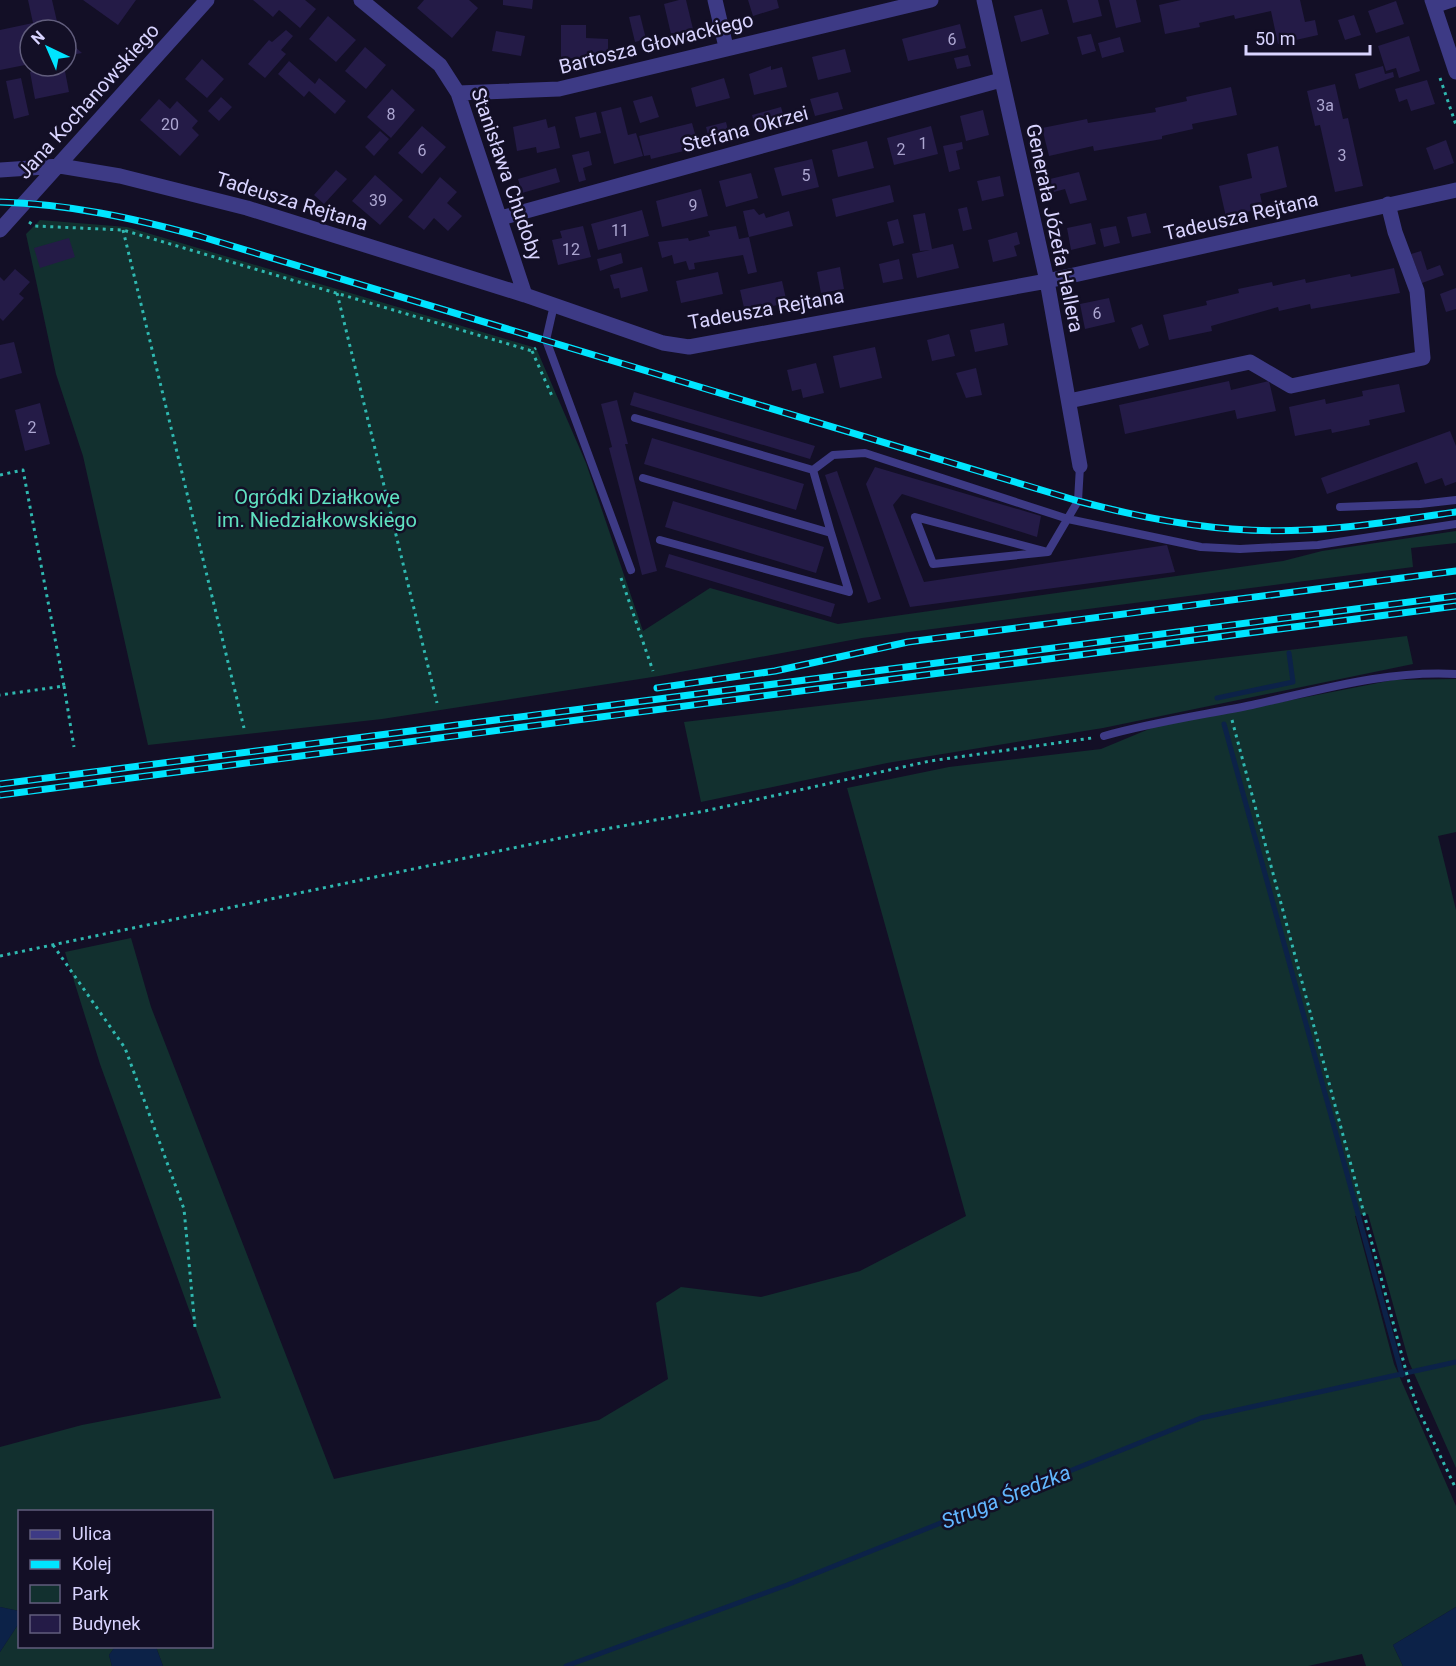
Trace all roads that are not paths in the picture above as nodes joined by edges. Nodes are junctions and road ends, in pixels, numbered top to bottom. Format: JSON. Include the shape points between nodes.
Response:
{"nodes":[{"id":1,"x":207,"y":0,"type":"edge"},
{"id":2,"x":361,"y":0,"type":"edge"},
{"id":3,"x":715,"y":0,"type":"edge"},
{"id":4,"x":931,"y":0,"type":"edge"},
{"id":5,"x":984,"y":0,"type":"edge"},
{"id":6,"x":1452,"y":0,"type":"edge"},
{"id":7,"x":1433,"y":3,"type":"edge"},
{"id":8,"x":726,"y":47,"type":"junction"},
{"id":9,"x":1456,"y":72,"type":"edge"},
{"id":10,"x":1001,"y":80,"type":"junction"},
{"id":11,"x":458,"y":93,"type":"junction"},
{"id":12,"x":60,"y":166,"type":"junction"},
{"id":13,"x":0,"y":170,"type":"edge"},
{"id":14,"x":1456,"y":190,"type":"edge"},
{"id":15,"x":1388,"y":204,"type":"junction"},
{"id":16,"x":501,"y":218,"type":"junction"},
{"id":17,"x":0,"y":230,"type":"edge"},
{"id":18,"x":1047,"y":281,"type":"junction"},
{"id":19,"x":525,"y":295,"type":"junction"},
{"id":20,"x":554,"y":305,"type":"junction"},
{"id":21,"x":1069,"y":401,"type":"junction"},
{"id":22,"x":635,"y":418,"type":"dead end"},
{"id":23,"x":1080,"y":466,"type":"joint"},
{"id":24,"x":813,"y":470,"type":"junction"},
{"id":25,"x":643,"y":478,"type":"dead end"},
{"id":26,"x":1456,"y":500,"type":"edge"},
{"id":27,"x":1340,"y":507,"type":"dead end"},
{"id":28,"x":1068,"y":519,"type":"junction"},
{"id":29,"x":1456,"y":524,"type":"edge"},
{"id":30,"x":831,"y":533,"type":"junction"},
{"id":31,"x":660,"y":540,"type":"dead end"},
{"id":32,"x":1048,"y":552,"type":"junction"},
{"id":33,"x":631,"y":570,"type":"dead end"},
{"id":34,"x":1456,"y":674,"type":"edge"},
{"id":35,"x":1104,"y":736,"type":"road end"}],
"edges":[{"from":1,"to":12,"type":"street","name":"Jana Kochanowskiego"},
{"from":2,"to":11,"type":"street","name":"Stanisława Chudoby","via":[[441,65]]},
{"from":3,"to":8,"type":"street"},
{"from":4,"to":8,"type":"street","name":"Bartosza Głowackiego"},
{"from":5,"to":10,"type":"street","name":"Generała Józefa Hallera"},
{"from":6,"to":7,"type":"street"},
{"from":7,"to":9,"type":"street"},
{"from":8,"to":11,"type":"street","name":"Bartosza Głowackiego","via":[[559,89]]},
{"from":10,"to":16,"type":"street","name":"Stefana Okrzei"},
{"from":10,"to":18,"type":"street","name":"Generała Józefa Hallera"},
{"from":11,"to":16,"type":"street","name":"Stanisława Chudoby"},
{"from":12,"to":13,"type":"street","name":"Tadeusza Rejtana"},
{"from":12,"to":17,"type":"street","name":"Jana Kochanowskiego"},
{"from":12,"to":19,"type":"street","name":"Tadeusza Rejtana","via":[[120,176],[247,208]]},
{"from":14,"to":15,"type":"street","name":"Tadeusza Rejtana"},
{"from":15,"to":18,"type":"street","name":"Tadeusza Rejtana"},
{"from":15,"to":21,"type":"street","via":[[1417,291],[1423,358],[1291,386],[1250,362]]},
{"from":16,"to":19,"type":"street","name":"Stanisława Chudoby"},
{"from":18,"to":20,"type":"street","name":"Tadeusza Rejtana","via":[[689,347],[663,343]]},
{"from":18,"to":21,"type":"street","name":"Generała Józefa Hallera"},
{"from":19,"to":20,"type":"street","name":"Tadeusza Rejtana"},
{"from":20,"to":33,"type":"lane","via":[[546,340]]},
{"from":21,"to":23,"type":"street","name":"Generała Józefa Hallera"},
{"from":22,"to":24,"type":"lane"},
{"from":23,"to":28,"type":"lane","via":[[1078,501]]},
{"from":24,"to":28,"type":"lane","via":[[833,455],[865,453]]},
{"from":24,"to":30,"type":"lane"},
{"from":25,"to":30,"type":"lane"},
{"from":26,"to":27,"type":"lane"},
{"from":28,"to":29,"type":"lane","via":[[1201,547],[1240,549],[1318,545]]},
{"from":28,"to":32,"type":"lane"},
{"from":30,"to":31,"type":"lane","via":[[849,592]]},
{"from":32,"to":32,"type":"lane","via":[[970,532],[915,517],[933,564]]},
{"from":34,"to":35,"type":"lane","via":[[1392,675]]}]}
